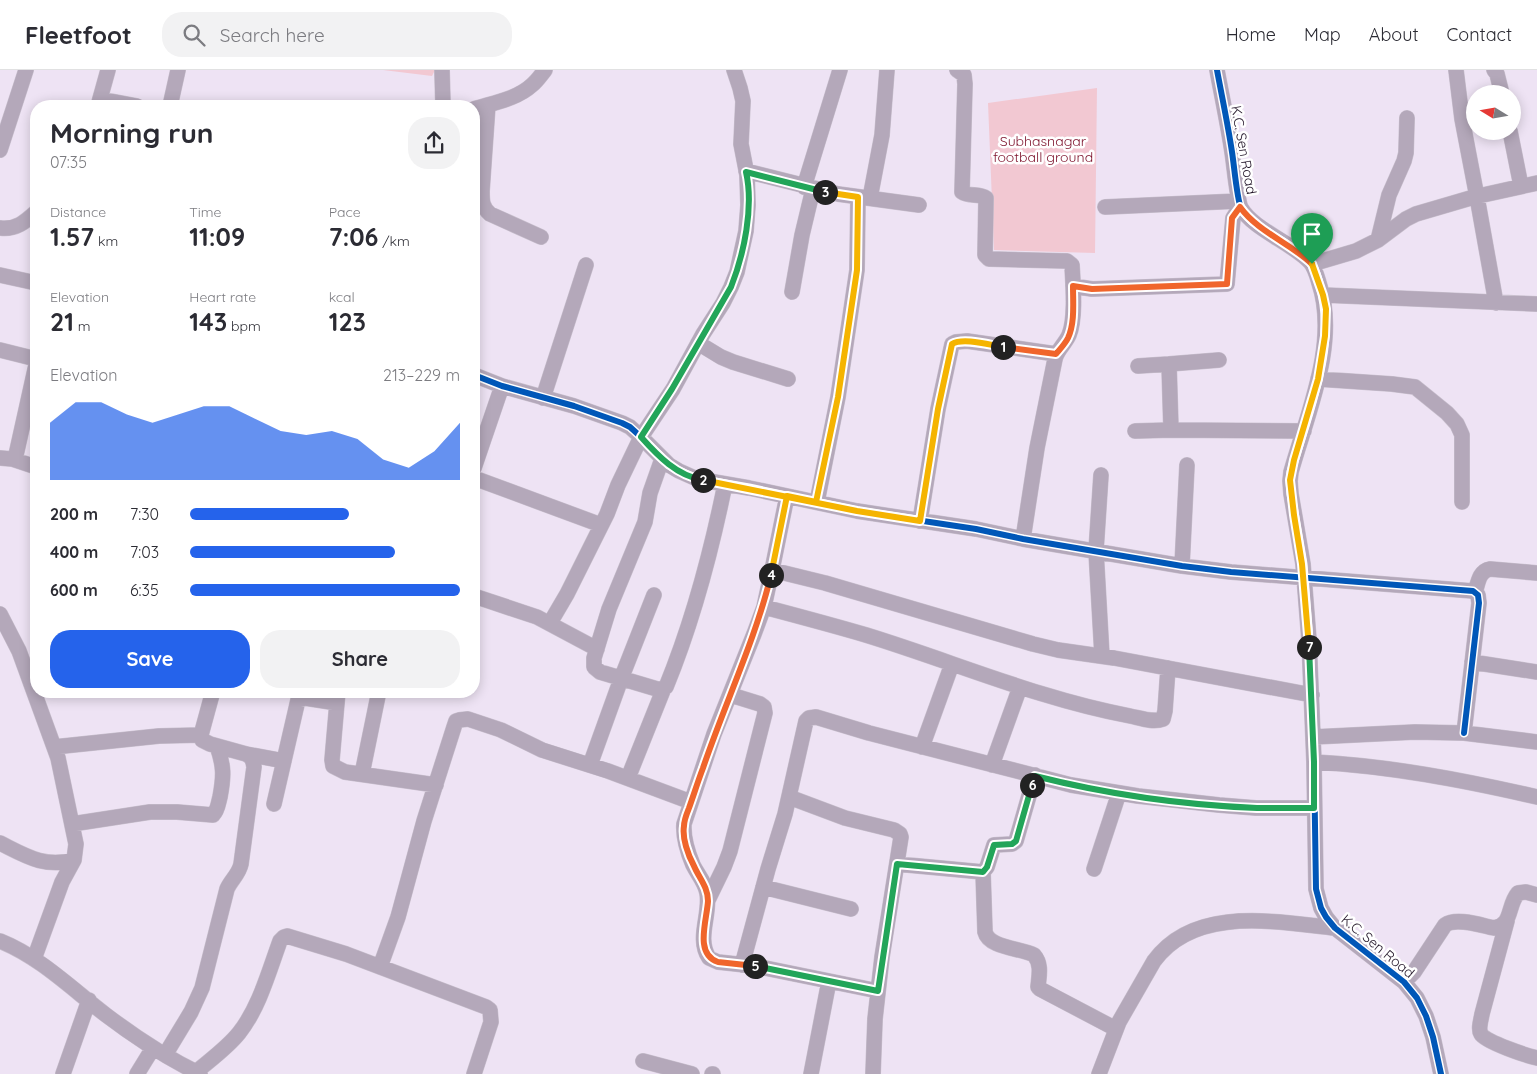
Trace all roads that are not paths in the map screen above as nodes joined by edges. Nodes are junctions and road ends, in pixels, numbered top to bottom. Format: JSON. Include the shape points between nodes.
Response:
{"nodes":[{"id":1,"x":26,"y":70,"type":"edge"},
{"id":2,"x":108,"y":70,"type":"edge"},
{"id":3,"x":178,"y":70,"type":"edge"},
{"id":4,"x":442,"y":70,"type":"edge"},
{"id":5,"x":545,"y":70,"type":"edge"},
{"id":6,"x":734,"y":70,"type":"edge"},
{"id":7,"x":840,"y":70,"type":"edge"},
{"id":8,"x":887,"y":70,"type":"edge"},
{"id":9,"x":957,"y":70,"type":"edge"},
{"id":10,"x":1217,"y":70,"type":"edge"},
{"id":11,"x":1456,"y":70,"type":"edge"},
{"id":12,"x":1494,"y":70,"type":"edge"},
{"id":13,"x":1500,"y":85,"type":"edge"},
{"id":14,"x":100,"y":100,"type":"edge"},
{"id":15,"x":171,"y":100,"type":"edge"},
{"id":16,"x":444,"y":100,"type":"edge"},
{"id":17,"x":481,"y":107,"type":"edge"},
{"id":18,"x":1407,"y":118,"type":"dead end"},
{"id":19,"x":1512,"y":140,"type":"edge"},
{"id":20,"x":0,"y":150,"type":"edge"},
{"id":21,"x":746,"y":172,"type":"junction"},
{"id":22,"x":1537,"y":183,"type":"edge"},
{"id":23,"x":1521,"y":186,"type":"junction"},
{"id":24,"x":809,"y":188,"type":"junction"},
{"id":25,"x":1477,"y":197,"type":"junction"},
{"id":26,"x":864,"y":198,"type":"junction"},
{"id":27,"x":1240,"y":204,"type":"junction"},
{"id":28,"x":919,"y":205,"type":"dead end"},
{"id":29,"x":1105,"y":207,"type":"dead end"},
{"id":30,"x":30,"y":218,"type":"edge"},
{"id":31,"x":0,"y":228,"type":"edge"},
{"id":32,"x":540,"y":237,"type":"dead end"},
{"id":33,"x":1378,"y":240,"type":"junction"},
{"id":34,"x":1312,"y":264,"type":"junction"},
{"id":35,"x":586,"y":265,"type":"dead end"},
{"id":36,"x":0,"y":275,"type":"edge"},
{"id":37,"x":30,"y":282,"type":"edge"},
{"id":38,"x":1073,"y":286,"type":"junction"},
{"id":39,"x":792,"y":292,"type":"dead end"},
{"id":40,"x":1323,"y":295,"type":"junction"},
{"id":41,"x":1496,"y":303,"type":"junction"},
{"id":42,"x":1537,"y":304,"type":"edge"},
{"id":43,"x":698,"y":343,"type":"junction"},
{"id":44,"x":0,"y":350,"type":"edge"},
{"id":45,"x":1056,"y":354,"type":"junction"},
{"id":46,"x":1219,"y":360,"type":"dead end"},
{"id":47,"x":1169,"y":364,"type":"junction"},
{"id":48,"x":30,"y":365,"type":"edge"},
{"id":49,"x":1138,"y":366,"type":"dead end"},
{"id":50,"x":480,"y":377,"type":"edge"},
{"id":51,"x":788,"y":379,"type":"dead end"},
{"id":52,"x":1318,"y":379,"type":"junction"},
{"id":53,"x":502,"y":386,"type":"junction"},
{"id":54,"x":30,"y":394,"type":"edge"},
{"id":55,"x":544,"y":398,"type":"junction"},
{"id":56,"x":1171,"y":430,"type":"junction"},
{"id":57,"x":1136,"y":431,"type":"dead end"},
{"id":58,"x":1304,"y":431,"type":"junction"},
{"id":59,"x":641,"y":437,"type":"junction"},
{"id":60,"x":480,"y":450,"type":"edge"},
{"id":61,"x":6,"y":458,"type":"edge"},
{"id":62,"x":662,"y":459,"type":"junction"},
{"id":63,"x":30,"y":465,"type":"edge"},
{"id":64,"x":1187,"y":465,"type":"dead end"},
{"id":65,"x":1101,"y":474,"type":"dead end"},
{"id":66,"x":480,"y":480,"type":"edge"},
{"id":67,"x":725,"y":484,"type":"junction"},
{"id":68,"x":787,"y":496,"type":"junction"},
{"id":69,"x":816,"y":502,"type":"junction"},
{"id":70,"x":1462,"y":502,"type":"dead end"},
{"id":71,"x":920,"y":521,"type":"junction"},
{"id":72,"x":601,"y":525,"type":"junction"},
{"id":73,"x":1023,"y":539,"type":"junction"},
{"id":74,"x":1096,"y":552,"type":"junction"},
{"id":75,"x":1182,"y":566,"type":"junction"},
{"id":76,"x":772,"y":570,"type":"junction"},
{"id":77,"x":1537,"y":572,"type":"edge"},
{"id":78,"x":1304,"y":578,"type":"junction"},
{"id":79,"x":1476,"y":593,"type":"junction"},
{"id":80,"x":654,"y":596,"type":"dead end"},
{"id":81,"x":480,"y":598,"type":"edge"},
{"id":82,"x":764,"y":607,"type":"junction"},
{"id":83,"x":0,"y":614,"type":"edge"},
{"id":84,"x":550,"y":623,"type":"junction"},
{"id":85,"x":597,"y":649,"type":"junction"},
{"id":86,"x":1102,"y":656,"type":"junction"},
{"id":87,"x":1472,"y":662,"type":"junction"},
{"id":88,"x":952,"y":664,"type":"junction"},
{"id":89,"x":1168,"y":668,"type":"junction"},
{"id":90,"x":1537,"y":672,"type":"edge"},
{"id":91,"x":30,"y":675,"type":"edge"},
{"id":92,"x":621,"y":679,"type":"junction"},
{"id":93,"x":1020,"y":687,"type":"junction"},
{"id":94,"x":664,"y":688,"type":"junction"},
{"id":95,"x":730,"y":695,"type":"junction"},
{"id":96,"x":1312,"y":695,"type":"junction"},
{"id":97,"x":39,"y":698,"type":"edge"},
{"id":98,"x":212,"y":698,"type":"edge"},
{"id":99,"x":300,"y":698,"type":"edge"},
{"id":100,"x":338,"y":698,"type":"edge"},
{"id":101,"x":378,"y":698,"type":"edge"},
{"id":102,"x":1464,"y":733,"type":"junction"},
{"id":103,"x":201,"y":735,"type":"junction"},
{"id":104,"x":1313,"y":737,"type":"junction"},
{"id":105,"x":1537,"y":742,"type":"edge"},
{"id":106,"x":54,"y":746,"type":"junction"},
{"id":107,"x":217,"y":746,"type":"junction"},
{"id":108,"x":922,"y":747,"type":"junction"},
{"id":109,"x":246,"y":754,"type":"junction"},
{"id":110,"x":284,"y":761,"type":"junction"},
{"id":111,"x":1314,"y":762,"type":"junction"},
{"id":112,"x":590,"y":765,"type":"junction"},
{"id":113,"x":992,"y":765,"type":"junction"},
{"id":114,"x":362,"y":774,"type":"junction"},
{"id":115,"x":1035,"y":776,"type":"junction"},
{"id":116,"x":628,"y":778,"type":"junction"},
{"id":117,"x":436,"y":786,"type":"junction"},
{"id":118,"x":1119,"y":793,"type":"junction"},
{"id":119,"x":789,"y":797,"type":"junction"},
{"id":120,"x":1537,"y":797,"type":"edge"},
{"id":121,"x":691,"y":802,"type":"junction"},
{"id":122,"x":274,"y":804,"type":"dead end"},
{"id":123,"x":1314,"y":808,"type":"junction"},
{"id":124,"x":72,"y":824,"type":"junction"},
{"id":125,"x":0,"y":842,"type":"edge"},
{"id":126,"x":74,"y":860,"type":"junction"},
{"id":127,"x":897,"y":864,"type":"junction"},
{"id":128,"x":1094,"y":869,"type":"dead end"},
{"id":129,"x":983,"y":872,"type":"junction"},
{"id":130,"x":763,"y":887,"type":"junction"},
{"id":131,"x":1537,"y":895,"type":"edge"},
{"id":132,"x":708,"y":900,"type":"junction"},
{"id":133,"x":852,"y":909,"type":"dead end"},
{"id":134,"x":1507,"y":920,"type":"junction"},
{"id":135,"x":1335,"y":928,"type":"junction"},
{"id":136,"x":0,"y":941,"type":"edge"},
{"id":137,"x":34,"y":959,"type":"junction"},
{"id":138,"x":742,"y":965,"type":"junction"},
{"id":139,"x":380,"y":967,"type":"junction"},
{"id":140,"x":829,"y":981,"type":"junction"},
{"id":141,"x":1404,"y":982,"type":"junction"},
{"id":142,"x":878,"y":991,"type":"junction"},
{"id":143,"x":89,"y":1000,"type":"junction"},
{"id":144,"x":1116,"y":1030,"type":"junction"},
{"id":145,"x":159,"y":1051,"type":"junction"},
{"id":146,"x":1537,"y":1058,"type":"edge"},
{"id":147,"x":643,"y":1061,"type":"dead end"},
{"id":148,"x":198,"y":1073,"type":"edge"},
{"id":149,"x":63,"y":1074,"type":"edge"},
{"id":150,"x":138,"y":1074,"type":"edge"},
{"id":151,"x":474,"y":1074,"type":"edge"},
{"id":152,"x":692,"y":1074,"type":"edge"},
{"id":153,"x":810,"y":1074,"type":"edge"},
{"id":154,"x":873,"y":1074,"type":"edge"},
{"id":155,"x":1099,"y":1074,"type":"edge"},
{"id":156,"x":1441,"y":1074,"type":"edge"}],
"edges":[{"from":1,"to":20,"type":"street"},
{"from":2,"to":14,"type":"street"},
{"from":3,"to":15,"type":"street"},
{"from":4,"to":16,"type":"street"},
{"from":5,"to":17,"type":"street","via":[[524,92]]},
{"from":6,"to":21,"type":"street","via":[[743,101],[741,144]]},
{"from":7,"to":24,"type":"street"},
{"from":8,"to":26,"type":"street","via":[[882,135]]},
{"from":9,"to":38,"type":"street","via":[[964,74],[966,84],[962,192],[986,198],[985,255],[989,259],[1067,261],[1072,265]]},
{"from":10,"to":27,"type":"street","name":"K.C. Sen Road"},
{"from":11,"to":25,"type":"street"},
{"from":12,"to":13,"type":"street"},
{"from":17,"to":32,"type":"street","via":[[484,209]]},
{"from":18,"to":33,"type":"street","via":[[1406,153],[1389,195]]},
{"from":19,"to":23,"type":"street"},
{"from":21,"to":24,"type":"street"},
{"from":21,"to":43,"type":"street","via":[[746,231],[737,272]]},
{"from":22,"to":23,"type":"street"},
{"from":23,"to":25,"type":"street"},
{"from":24,"to":26,"type":"street"},
{"from":24,"to":39,"type":"street"},
{"from":25,"to":33,"type":"street","via":[[1416,214]]},
{"from":25,"to":41,"type":"street"},
{"from":26,"to":28,"type":"street"},
{"from":26,"to":69,"type":"street","via":[[838,397]]},
{"from":27,"to":29,"type":"street"},
{"from":27,"to":34,"type":"street","name":"K.C. Sen Road","via":[[1254,222]]},
{"from":27,"to":38,"type":"street","via":[[1232,218],[1227,284],[1092,289]]},
{"from":30,"to":31,"type":"street","via":[[12,228]]},
{"from":33,"to":34,"type":"street","via":[[1356,251]]},
{"from":34,"to":40,"type":"street","name":"K.C. Sen Road"},
{"from":35,"to":55,"type":"street"},
{"from":36,"to":37,"type":"street"},
{"from":38,"to":45,"type":"street","via":[[1070,331]]},
{"from":40,"to":41,"type":"street"},
{"from":40,"to":52,"type":"street","name":"K.C. Sen Road","via":[[1325,336]]},
{"from":41,"to":42,"type":"street"},
{"from":43,"to":51,"type":"street","via":[[733,362]]},
{"from":43,"to":59,"type":"street"},
{"from":44,"to":48,"type":"street"},
{"from":45,"to":71,"type":"street","via":[[967,341],[952,344]]},
{"from":45,"to":73,"type":"street"},
{"from":46,"to":47,"type":"street"},
{"from":47,"to":49,"type":"street"},
{"from":47,"to":56,"type":"street"},
{"from":50,"to":53,"type":"street"},
{"from":52,"to":58,"type":"street","name":"K.C. Sen Road"},
{"from":52,"to":70,"type":"street","via":[[1415,387],[1447,413],[1462,435]]},
{"from":53,"to":55,"type":"street"},
{"from":53,"to":60,"type":"street"},
{"from":54,"to":61,"type":"street","via":[[16,455]]},
{"from":55,"to":59,"type":"street","via":[[622,423]]},
{"from":56,"to":57,"type":"street"},
{"from":56,"to":58,"type":"street"},
{"from":58,"to":78,"type":"street","name":"K.C. Sen Road","via":[[1290,480]]},
{"from":59,"to":62,"type":"street"},
{"from":59,"to":72,"type":"street"},
{"from":61,"to":63,"type":"street"},
{"from":62,"to":67,"type":"street","via":[[688,476]]},
{"from":62,"to":85,"type":"street","via":[[650,493],[645,522],[609,609]]},
{"from":64,"to":75,"type":"street"},
{"from":65,"to":74,"type":"street"},
{"from":66,"to":72,"type":"street"},
{"from":67,"to":68,"type":"street"},
{"from":67,"to":94,"type":"street","via":[[695,606]]},
{"from":68,"to":69,"type":"street"},
{"from":68,"to":76,"type":"street"},
{"from":69,"to":71,"type":"street"},
{"from":71,"to":73,"type":"street"},
{"from":72,"to":84,"type":"street"},
{"from":73,"to":74,"type":"street"},
{"from":74,"to":75,"type":"street"},
{"from":74,"to":86,"type":"street"},
{"from":75,"to":78,"type":"street"},
{"from":76,"to":82,"type":"street"},
{"from":76,"to":86,"type":"street","via":[[1033,644]]},
{"from":77,"to":79,"type":"street","via":[[1484,570]]},
{"from":78,"to":79,"type":"street"},
{"from":78,"to":96,"type":"street","name":"K.C. Sen Road"},
{"from":79,"to":87,"type":"street","via":[[1479,603]]},
{"from":80,"to":92,"type":"street"},
{"from":81,"to":84,"type":"street"},
{"from":82,"to":88,"type":"street","via":[[866,635]]},
{"from":82,"to":95,"type":"street"},
{"from":83,"to":91,"type":"street"},
{"from":84,"to":85,"type":"street"},
{"from":85,"to":92,"type":"street","via":[[593,664],[596,669]]},
{"from":86,"to":89,"type":"street"},
{"from":87,"to":90,"type":"street"},
{"from":87,"to":102,"type":"street"},
{"from":88,"to":93,"type":"street"},
{"from":88,"to":108,"type":"street"},
{"from":89,"to":93,"type":"street","via":[[1164,715],[1157,721]]},
{"from":89,"to":96,"type":"street"},
{"from":92,"to":94,"type":"street"},
{"from":92,"to":112,"type":"street"},
{"from":93,"to":113,"type":"street"},
{"from":94,"to":116,"type":"street"},
{"from":95,"to":121,"type":"street"},
{"from":95,"to":132,"type":"street","via":[[764,706],[765,713],[730,851]]},
{"from":96,"to":104,"type":"street","name":"K.C. Sen Road"},
{"from":97,"to":106,"type":"street"},
{"from":98,"to":103,"type":"street"},
{"from":99,"to":110,"type":"street"},
{"from":100,"to":114,"type":"street","via":[[332,763],[338,770]]},
{"from":101,"to":114,"type":"street"},
{"from":102,"to":104,"type":"street"},
{"from":102,"to":105,"type":"street"},
{"from":103,"to":106,"type":"street"},
{"from":103,"to":107,"type":"street","via":[[202,740]]},
{"from":104,"to":111,"type":"street","name":"K.C. Sen Road"},
{"from":106,"to":124,"type":"street"},
{"from":107,"to":109,"type":"street"},
{"from":107,"to":124,"type":"street","via":[[224,777],[218,808],[213,815],[150,812]]},
{"from":108,"to":113,"type":"street"},
{"from":108,"to":119,"type":"street","via":[[811,718],[806,721]]},
{"from":109,"to":110,"type":"street"},
{"from":109,"to":145,"type":"street","via":[[251,757],[254,767],[240,870],[227,889],[200,994],[191,1012]]},
{"from":110,"to":122,"type":"street"},
{"from":111,"to":120,"type":"street","via":[[1424,773]]},
{"from":111,"to":123,"type":"street","name":"K.C. Sen Road"},
{"from":112,"to":116,"type":"street"},
{"from":112,"to":117,"type":"street","via":[[542,750],[501,730],[463,719],[456,722]]},
{"from":113,"to":115,"type":"street"},
{"from":114,"to":117,"type":"street"},
{"from":115,"to":118,"type":"street"},
{"from":115,"to":129,"type":"street","via":[[1016,841],[994,845]]},
{"from":116,"to":121,"type":"street"},
{"from":117,"to":139,"type":"street"},
{"from":118,"to":123,"type":"street","via":[[1229,806]]},
{"from":118,"to":128,"type":"street"},
{"from":119,"to":127,"type":"street","via":[[830,813],[897,832],[901,840]]},
{"from":119,"to":130,"type":"street"},
{"from":121,"to":132,"type":"street","via":[[684,832]]},
{"from":123,"to":135,"type":"street","name":"K.C. Sen Road","via":[[1316,889],[1323,913]]},
{"from":124,"to":126,"type":"street","via":[[76,848]]},
{"from":125,"to":126,"type":"street","via":[[46,863]]},
{"from":126,"to":137,"type":"street","via":[[62,882]]},
{"from":127,"to":129,"type":"street"},
{"from":127,"to":142,"type":"street"},
{"from":129,"to":144,"type":"street","via":[[986,937],[993,943],[1034,955],[1038,958],[1040,989]]},
{"from":130,"to":133,"type":"street"},
{"from":130,"to":138,"type":"street"},
{"from":131,"to":134,"type":"street","via":[[1518,893]]},
{"from":132,"to":138,"type":"street","via":[[704,945],[707,954],[718,962]]},
{"from":134,"to":141,"type":"street","via":[[1504,925],[1494,928],[1456,921],[1445,925]]},
{"from":134,"to":146,"type":"street","via":[[1480,1033],[1500,1046]]},
{"from":135,"to":141,"type":"street","name":"K.C. Sen Road"},
{"from":135,"to":144,"type":"street","via":[[1250,921],[1217,923],[1181,936],[1159,954]]},
{"from":136,"to":137,"type":"street"},
{"from":137,"to":143,"type":"street"},
{"from":138,"to":140,"type":"street"},
{"from":139,"to":148,"type":"street","via":[[299,939],[284,937],[258,1000],[240,1031]]},
{"from":139,"to":151,"type":"street","via":[[490,1010],[491,1022]]},
{"from":140,"to":142,"type":"street"},
{"from":140,"to":153,"type":"street"},
{"from":141,"to":156,"type":"street","name":"K.C. Sen Road","via":[[1426,1016]]},
{"from":142,"to":154,"type":"street"},
{"from":143,"to":145,"type":"street"},
{"from":143,"to":149,"type":"street"},
{"from":144,"to":155,"type":"street"},
{"from":145,"to":148,"type":"street"},
{"from":145,"to":150,"type":"street"},
{"from":147,"to":152,"type":"street"}]}
